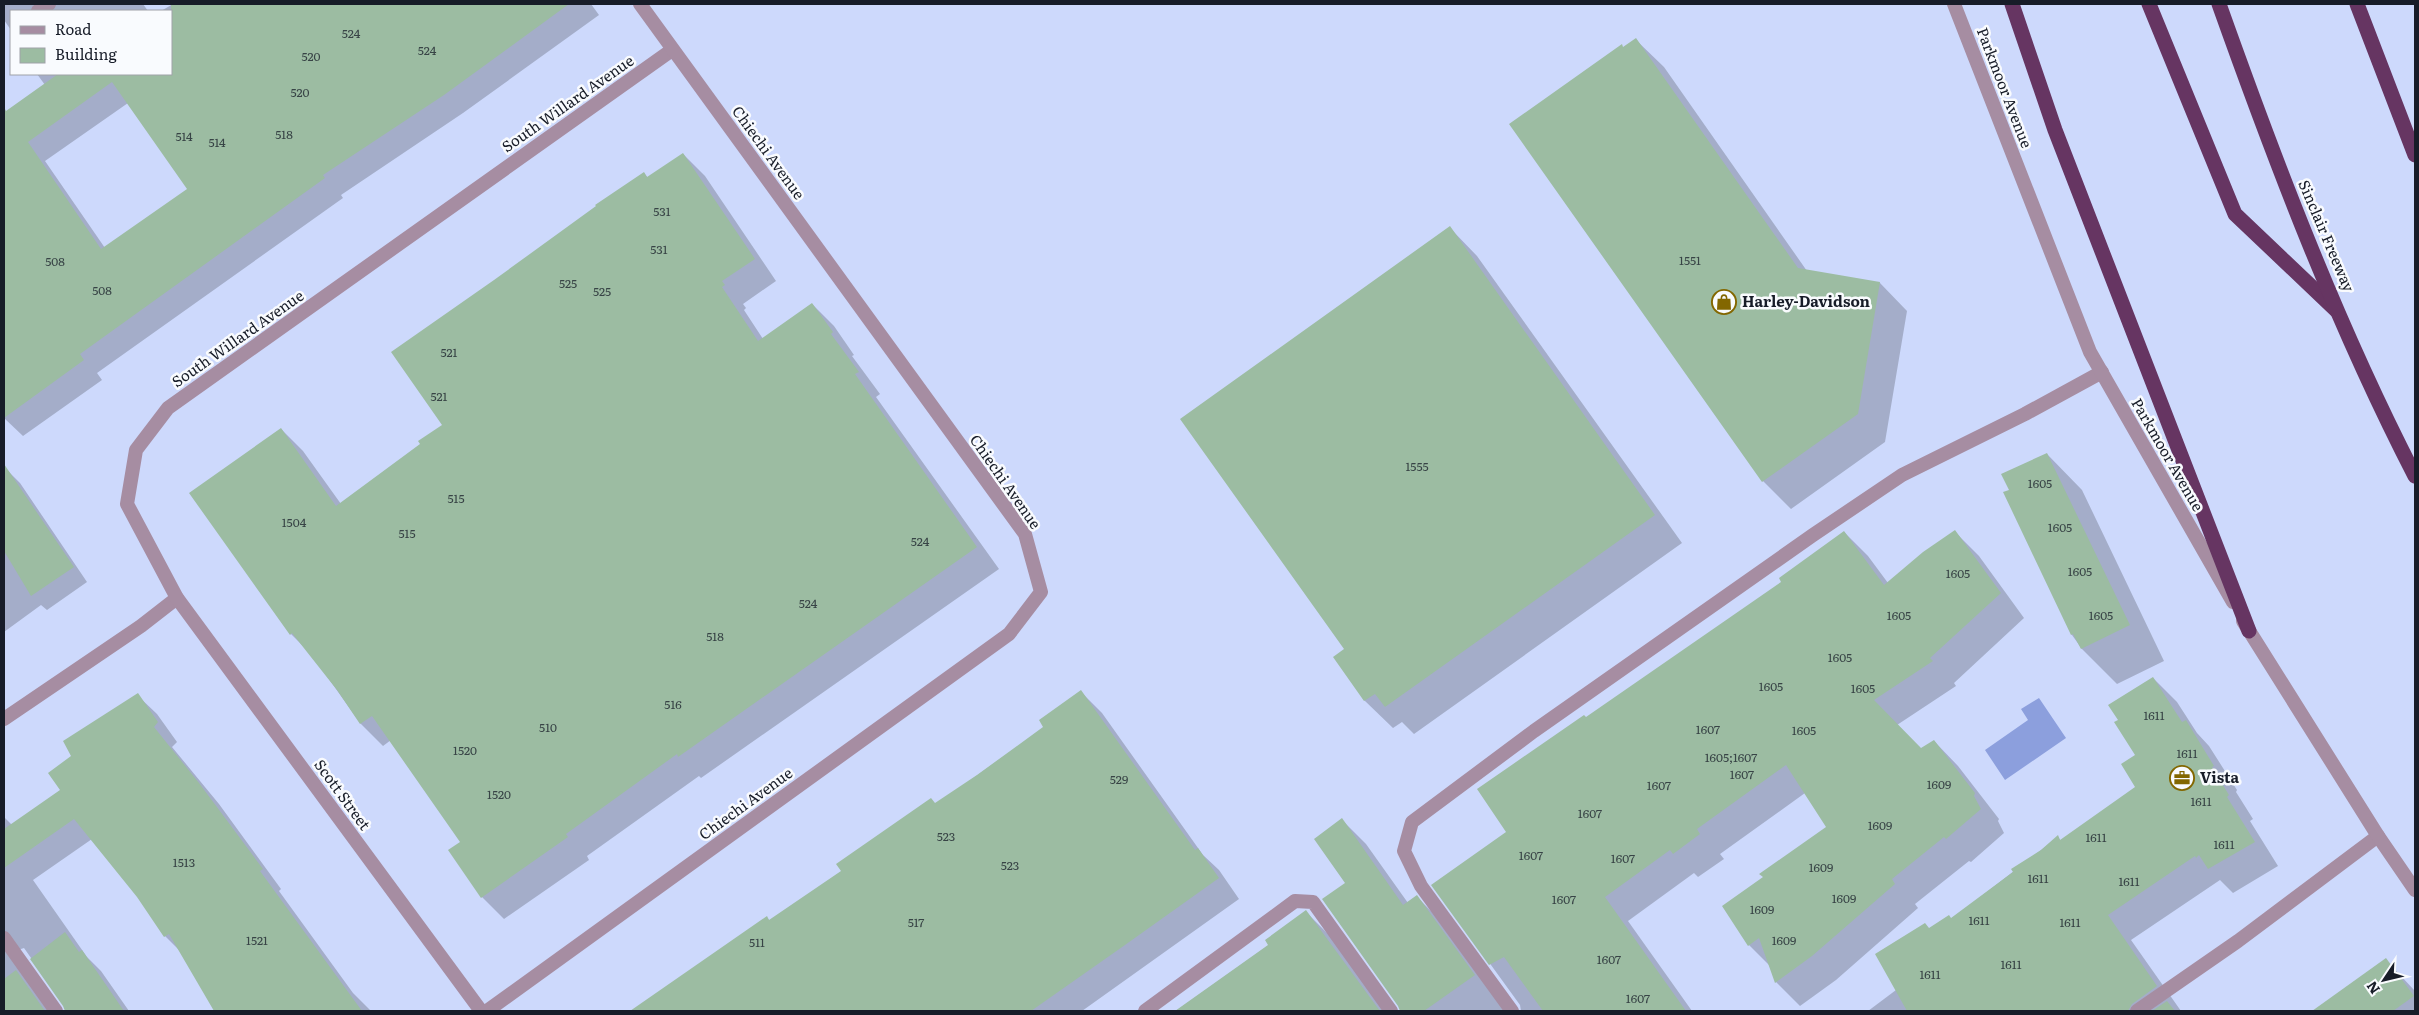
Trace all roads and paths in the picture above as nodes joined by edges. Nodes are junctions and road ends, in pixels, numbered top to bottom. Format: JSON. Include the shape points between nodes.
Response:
{"nodes":[{"id":1,"x":640,"y":4,"type":"edge"},
{"id":2,"x":1954,"y":4,"type":"edge"},
{"id":3,"x":2012,"y":4,"type":"edge"},
{"id":4,"x":2150,"y":4,"type":"edge"},
{"id":5,"x":2218,"y":4,"type":"edge"},
{"id":6,"x":2357,"y":4,"type":"edge"},
{"id":7,"x":672,"y":50,"type":"junction"},
{"id":8,"x":2415,"y":155,"type":"edge"},
{"id":9,"x":2340,"y":314,"type":"junction"},
{"id":10,"x":2102,"y":372,"type":"junction"},
{"id":11,"x":2415,"y":476,"type":"edge"},
{"id":12,"x":177,"y":598,"type":"junction"},
{"id":13,"x":2249,"y":631,"type":"junction"},
{"id":14,"x":4,"y":719,"type":"edge"},
{"id":15,"x":2378,"y":836,"type":"junction"},
{"id":16,"x":2415,"y":890,"type":"edge"},
{"id":17,"x":4,"y":938,"type":"edge"},
{"id":18,"x":56,"y":1011,"type":"edge"},
{"id":19,"x":481,"y":1011,"type":"edge"},
{"id":20,"x":487,"y":1011,"type":"edge"},
{"id":21,"x":1145,"y":1011,"type":"edge"},
{"id":22,"x":1392,"y":1011,"type":"edge"},
{"id":23,"x":1512,"y":1011,"type":"edge"},
{"id":24,"x":2137,"y":1011,"type":"edge"}],
"edges":[{"from":1,"to":7,"type":"street","name":"Chiechi Avenue"},
{"from":2,"to":10,"type":"street","name":"Parkmoor Avenue","via":[[2090,352]]},
{"from":3,"to":13,"type":"highway","via":[[2055,130]]},
{"from":4,"to":9,"type":"highway","via":[[2235,214]]},
{"from":5,"to":9,"type":"highway","name":"Sinclair Freeway","via":[[2270,146]]},
{"from":6,"to":8,"type":"highway"},
{"from":7,"to":12,"type":"street","name":"South Willard Avenue","via":[[168,408],[136,450],[127,504]]},
{"from":7,"to":20,"type":"street","name":"Chiechi Avenue","via":[[1025,534],[1041,592],[1010,634]]},
{"from":9,"to":11,"type":"highway","name":"Sinclair Freeway"},
{"from":10,"to":13,"type":"street","name":"Parkmoor Avenue"},
{"from":10,"to":23,"type":"street","via":[[1902,475],[1534,731],[1412,822],[1404,851],[1421,886]]},
{"from":12,"to":14,"type":"street"},
{"from":12,"to":19,"type":"street","name":"Scott Street"},
{"from":13,"to":15,"type":"street","name":"Parkmoor Avenue"},
{"from":15,"to":16,"type":"street","name":"Parkmoor Avenue"},
{"from":15,"to":24,"type":"street","via":[[2238,941]]},
{"from":17,"to":18,"type":"street"},
{"from":21,"to":22,"type":"street","via":[[1296,901],[1313,902]]}]}
